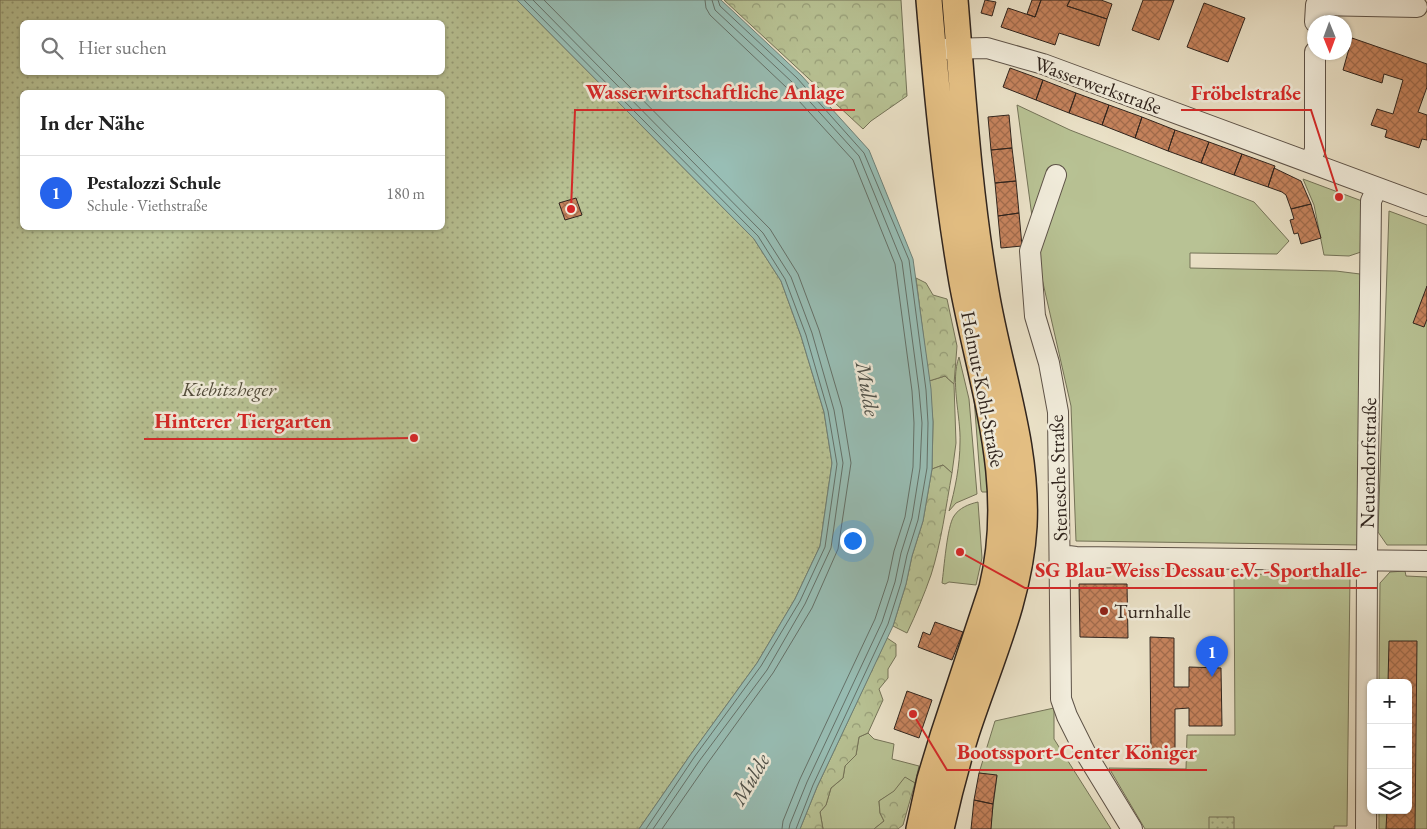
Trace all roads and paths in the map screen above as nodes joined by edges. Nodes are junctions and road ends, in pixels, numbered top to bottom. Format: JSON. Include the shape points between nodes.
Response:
{"nodes":[{"id":1,"x":929,"y":0,"type":"edge"},
{"id":2,"x":955,"y":0,"type":"edge"},
{"id":3,"x":1417,"y":6,"type":"dead end"},
{"id":4,"x":1316,"y":15,"type":"edge"},
{"id":5,"x":959,"y":48,"type":"junction"},
{"id":6,"x":933,"y":49,"type":"junction"},
{"id":7,"x":1315,"y":60,"type":"edge"},
{"id":8,"x":1310,"y":162,"type":"junction"},
{"id":9,"x":1056,"y":175,"type":"dead end"},
{"id":10,"x":1377,"y":188,"type":"junction"},
{"id":11,"x":1427,"y":206,"type":"edge"},
{"id":12,"x":1060,"y":555,"type":"junction"},
{"id":13,"x":1367,"y":560,"type":"junction"},
{"id":14,"x":1427,"y":561,"type":"edge"},
{"id":15,"x":919,"y":829,"type":"edge"},
{"id":16,"x":941,"y":829,"type":"edge"},
{"id":17,"x":1132,"y":829,"type":"edge"},
{"id":18,"x":1366,"y":829,"type":"edge"}],
"edges":[{"from":1,"to":6,"type":"main road","name":"Helmut-Kohl-Straße"},
{"from":2,"to":5,"type":"main road","name":"Helmut-Kohl-Straße"},
{"from":3,"to":4,"type":"street","via":[[1316,6]]},
{"from":5,"to":6,"type":"street","name":"Wasserwerkstraße"},
{"from":5,"to":8,"type":"street","name":"Wasserwerkstraße","via":[[987,48],[1043,64]]},
{"from":5,"to":16,"type":"main road","name":"Helmut-Kohl-Straße","via":[[979,248],[1020,454],[1024,526],[1011,605],[966,735]]},
{"from":6,"to":15,"type":"main road","name":"Helmut-Kohl-Straße","via":[[946,182],[967,310],[994,430],[1002,515],[992,588],[943,736]]},
{"from":7,"to":8,"type":"street","via":[[1315,150]]},
{"from":8,"to":10,"type":"street","name":"Wasserwerkstraße"},
{"from":9,"to":12,"type":"street","name":"Stenesche Straße","via":[[1030,251],[1035,316],[1049,363],[1058,412]]},
{"from":10,"to":11,"type":"street","name":"Wasserwerkstraße"},
{"from":10,"to":13,"type":"street","name":"Neuendorfstraße","via":[[1372,201]]},
{"from":12,"to":13,"type":"street"},
{"from":12,"to":17,"type":"street","name":"Stenesche Straße","via":[[1061,699],[1085,752]]},
{"from":13,"to":14,"type":"street"},
{"from":13,"to":18,"type":"street","name":"Neuendorfstraße"}]}
